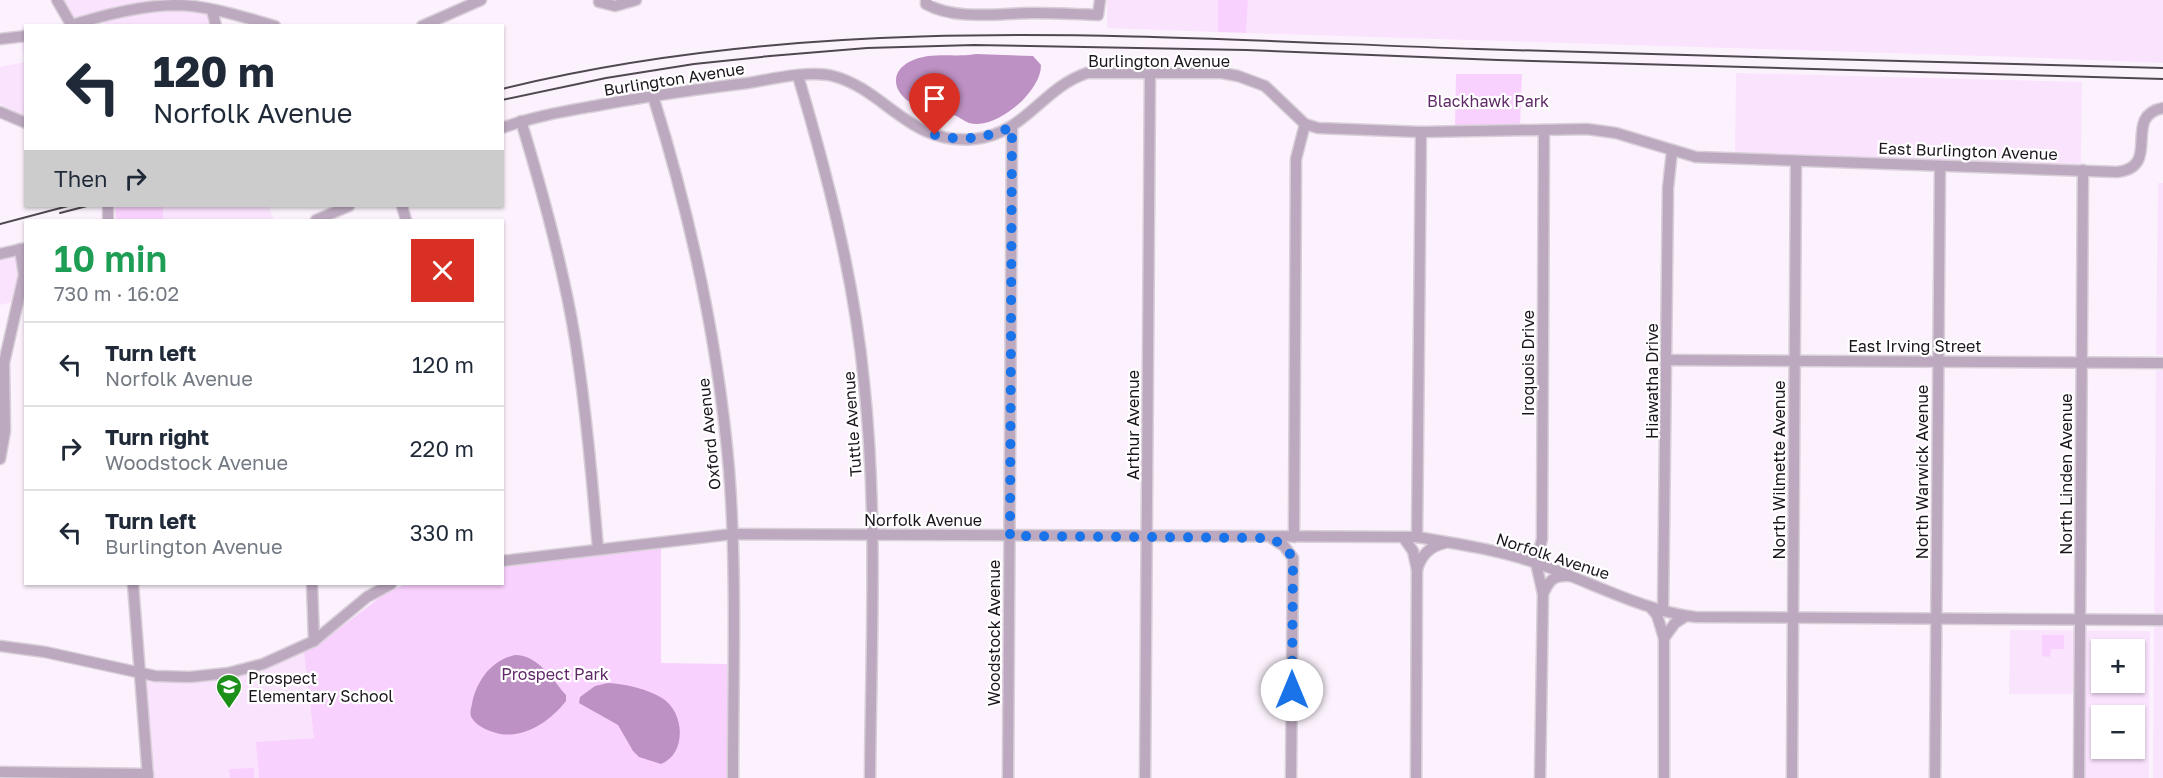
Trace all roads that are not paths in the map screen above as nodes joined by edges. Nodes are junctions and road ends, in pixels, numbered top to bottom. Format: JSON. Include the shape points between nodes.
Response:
{"nodes":[{"id":1,"x":57,"y":0,"type":"edge"},
{"id":2,"x":481,"y":0,"type":"edge"},
{"id":3,"x":599,"y":0,"type":"edge"},
{"id":4,"x":636,"y":0,"type":"edge"},
{"id":5,"x":926,"y":0,"type":"edge"},
{"id":6,"x":1100,"y":0,"type":"edge"},
{"id":7,"x":176,"y":3,"type":"edge"},
{"id":8,"x":212,"y":10,"type":"junction"},
{"id":9,"x":103,"y":21,"type":"edge"},
{"id":10,"x":70,"y":24,"type":"edge"},
{"id":11,"x":79,"y":24,"type":"edge"},
{"id":12,"x":216,"y":24,"type":"edge"},
{"id":13,"x":267,"y":24,"type":"edge"},
{"id":14,"x":427,"y":24,"type":"edge"},
{"id":15,"x":24,"y":36,"type":"edge"},
{"id":16,"x":0,"y":39,"type":"edge"},
{"id":17,"x":1150,"y":72,"type":"junction"},
{"id":18,"x":798,"y":76,"type":"junction"},
{"id":19,"x":653,"y":96,"type":"junction"},
{"id":20,"x":2163,"y":108,"type":"edge"},
{"id":21,"x":0,"y":112,"type":"edge"},
{"id":22,"x":521,"y":121,"type":"junction"},
{"id":23,"x":24,"y":122,"type":"edge"},
{"id":24,"x":1305,"y":124,"type":"junction"},
{"id":25,"x":504,"y":127,"type":"edge"},
{"id":26,"x":1012,"y":127,"type":"junction"},
{"id":27,"x":1544,"y":130,"type":"junction"},
{"id":28,"x":1420,"y":132,"type":"junction"},
{"id":29,"x":1672,"y":151,"type":"junction"},
{"id":30,"x":1796,"y":161,"type":"junction"},
{"id":31,"x":1940,"y":166,"type":"junction"},
{"id":32,"x":2082,"y":170,"type":"junction"},
{"id":33,"x":347,"y":207,"type":"edge"},
{"id":34,"x":318,"y":219,"type":"edge"},
{"id":35,"x":22,"y":249,"type":"edge"},
{"id":36,"x":0,"y":254,"type":"edge"},
{"id":37,"x":1668,"y":360,"type":"junction"},
{"id":38,"x":1794,"y":361,"type":"junction"},
{"id":39,"x":1938,"y":362,"type":"junction"},
{"id":40,"x":2082,"y":363,"type":"junction"},
{"id":41,"x":2163,"y":363,"type":"edge"},
{"id":42,"x":2,"y":364,"type":"edge"},
{"id":43,"x":0,"y":459,"type":"edge"},
{"id":44,"x":733,"y":534,"type":"junction"},
{"id":45,"x":872,"y":535,"type":"junction"},
{"id":46,"x":1010,"y":536,"type":"junction"},
{"id":47,"x":1147,"y":536,"type":"junction"},
{"id":48,"x":1293,"y":537,"type":"junction"},
{"id":49,"x":1309,"y":537,"type":"junction"},
{"id":50,"x":1403,"y":537,"type":"junction"},
{"id":51,"x":1417,"y":537,"type":"junction"},
{"id":52,"x":1271,"y":538,"type":"junction"},
{"id":53,"x":1447,"y":542,"type":"junction"},
{"id":54,"x":598,"y":549,"type":"junction"},
{"id":55,"x":1293,"y":558,"type":"junction"},
{"id":56,"x":504,"y":561,"type":"edge"},
{"id":57,"x":1536,"y":563,"type":"junction"},
{"id":58,"x":1417,"y":570,"type":"junction"},
{"id":59,"x":1572,"y":576,"type":"junction"},
{"id":60,"x":133,"y":585,"type":"edge"},
{"id":61,"x":312,"y":585,"type":"edge"},
{"id":62,"x":389,"y":585,"type":"edge"},
{"id":63,"x":1542,"y":594,"type":"junction"},
{"id":64,"x":1651,"y":607,"type":"junction"},
{"id":65,"x":1663,"y":611,"type":"junction"},
{"id":66,"x":1686,"y":616,"type":"junction"},
{"id":67,"x":1793,"y":618,"type":"junction"},
{"id":68,"x":1936,"y":619,"type":"junction"},
{"id":69,"x":2080,"y":620,"type":"junction"},
{"id":70,"x":2163,"y":620,"type":"edge"},
{"id":71,"x":1664,"y":638,"type":"junction"},
{"id":72,"x":314,"y":641,"type":"junction"},
{"id":73,"x":0,"y":646,"type":"edge"},
{"id":74,"x":140,"y":674,"type":"junction"},
{"id":75,"x":0,"y":771,"type":"edge"},
{"id":76,"x":148,"y":776,"type":"edge"},
{"id":77,"x":732,"y":778,"type":"edge"},
{"id":78,"x":870,"y":778,"type":"edge"},
{"id":79,"x":1008,"y":778,"type":"edge"},
{"id":80,"x":1146,"y":778,"type":"edge"},
{"id":81,"x":1291,"y":778,"type":"edge"},
{"id":82,"x":1416,"y":778,"type":"edge"},
{"id":83,"x":1540,"y":778,"type":"edge"},
{"id":84,"x":1664,"y":778,"type":"edge"},
{"id":85,"x":1792,"y":778,"type":"edge"},
{"id":86,"x":1935,"y":778,"type":"edge"},
{"id":87,"x":2079,"y":778,"type":"edge"}],
"edges":[{"from":1,"to":10,"type":"street"},
{"from":2,"to":14,"type":"street"},
{"from":3,"to":4,"type":"street","via":[[615,6]]},
{"from":5,"to":6,"type":"street","via":[[939,11],[969,14],[1098,15]]},
{"from":7,"to":8,"type":"street"},
{"from":7,"to":9,"type":"street"},
{"from":8,"to":12,"type":"street"},
{"from":8,"to":13,"type":"street"},
{"from":9,"to":11,"type":"street"},
{"from":15,"to":16,"type":"street"},
{"from":17,"to":24,"type":"street","name":"Burlington Avenue","via":[[1222,74],[1255,81]]},
{"from":17,"to":26,"type":"street","name":"Burlington Avenue","via":[[1077,76]]},
{"from":17,"to":47,"type":"street","name":"Arthur Avenue"},
{"from":18,"to":19,"type":"street","name":"Burlington Avenue"},
{"from":18,"to":26,"type":"street","name":"Burlington Avenue","via":[[827,75],[844,80],[935,135],[974,139]]},
{"from":18,"to":45,"type":"street","name":"Tuttle Avenue","via":[[834,202],[856,314],[869,438]]},
{"from":19,"to":22,"type":"street","name":"Burlington Avenue"},
{"from":19,"to":44,"type":"street","name":"Oxford Avenue","via":[[687,215],[709,314],[723,414]]},
{"from":20,"to":32,"type":"street","name":"East Burlington Avenue","via":[[2144,120],[2141,155],[2132,168],[2117,172]]},
{"from":21,"to":23,"type":"street"},
{"from":22,"to":25,"type":"street","name":"Burlington Avenue"},
{"from":22,"to":54,"type":"street","via":[[554,236],[574,337],[586,415]]},
{"from":24,"to":28,"type":"street","via":[[1338,130]]},
{"from":24,"to":48,"type":"street","via":[[1296,159]]},
{"from":26,"to":46,"type":"street","name":"Woodstock Avenue"},
{"from":27,"to":28,"type":"street"},
{"from":27,"to":29,"type":"street","via":[[1616,133]]},
{"from":27,"to":57,"type":"street","name":"Iroquois Drive","via":[[1542,538]]},
{"from":28,"to":51,"type":"street"},
{"from":29,"to":30,"type":"street","name":"East Burlington Avenue","via":[[1696,157]]},
{"from":29,"to":37,"type":"street","name":"Hiawatha Drive","via":[[1668,188]]},
{"from":30,"to":31,"type":"street","name":"East Burlington Avenue"},
{"from":30,"to":38,"type":"street","name":"North Wilmette Avenue"},
{"from":31,"to":32,"type":"street","name":"East Burlington Avenue"},
{"from":31,"to":39,"type":"street","name":"North Warwick Avenue"},
{"from":32,"to":40,"type":"street","name":"North Linden Avenue"},
{"from":33,"to":34,"type":"street"},
{"from":35,"to":36,"type":"street"},
{"from":35,"to":42,"type":"street","via":[[23,286]]},
{"from":37,"to":38,"type":"street","name":"East Irving Street"},
{"from":37,"to":65,"type":"street","name":"Hiawatha Drive"},
{"from":38,"to":39,"type":"street","name":"East Irving Street"},
{"from":38,"to":67,"type":"street","name":"North Wilmette Avenue"},
{"from":39,"to":40,"type":"street","name":"East Irving Street"},
{"from":39,"to":68,"type":"street","name":"North Warwick Avenue"},
{"from":40,"to":41,"type":"street","name":"East Irving Street"},
{"from":40,"to":69,"type":"street","name":"North Linden Avenue"},
{"from":42,"to":43,"type":"street","via":[[5,431]]},
{"from":44,"to":45,"type":"street","name":"Norfolk Avenue"},
{"from":44,"to":54,"type":"street","name":"Norfolk Avenue"},
{"from":44,"to":77,"type":"street","name":"Oxford Avenue"},
{"from":45,"to":46,"type":"street","name":"Norfolk Avenue"},
{"from":45,"to":78,"type":"street","name":"Tuttle Avenue"},
{"from":46,"to":47,"type":"street","name":"Norfolk Avenue"},
{"from":46,"to":79,"type":"street","name":"Woodstock Avenue"},
{"from":47,"to":52,"type":"street","name":"Norfolk Avenue"},
{"from":47,"to":80,"type":"street","name":"Arthur Avenue"},
{"from":48,"to":49,"type":"street","name":"Norfolk Avenue"},
{"from":48,"to":52,"type":"street","name":"Norfolk Avenue"},
{"from":49,"to":50,"type":"street","name":"Norfolk Avenue"},
{"from":49,"to":55,"type":"street","via":[[1298,545]]},
{"from":50,"to":51,"type":"street","name":"Norfolk Avenue"},
{"from":50,"to":58,"type":"street","via":[[1413,551]]},
{"from":51,"to":53,"type":"street","name":"Norfolk Avenue"},
{"from":52,"to":55,"type":"street"},
{"from":53,"to":57,"type":"street","name":"Norfolk Avenue"},
{"from":53,"to":58,"type":"street","via":[[1432,547],[1419,561]]},
{"from":54,"to":56,"type":"street","name":"Norfolk Avenue"},
{"from":55,"to":81,"type":"street"},
{"from":57,"to":59,"type":"street","name":"Norfolk Avenue"},
{"from":57,"to":63,"type":"street","name":"Iroquois Drive"},
{"from":58,"to":82,"type":"street"},
{"from":59,"to":63,"type":"street","via":[[1558,575],[1549,581]]},
{"from":59,"to":64,"type":"street","name":"Norfolk Avenue"},
{"from":60,"to":74,"type":"street"},
{"from":61,"to":72,"type":"street"},
{"from":62,"to":72,"type":"street","via":[[367,597]]},
{"from":63,"to":83,"type":"street","name":"Iroquois Drive"},
{"from":64,"to":65,"type":"street","name":"Norfolk Avenue"},
{"from":64,"to":71,"type":"street","via":[[1658,615]]},
{"from":65,"to":66,"type":"street","name":"Norfolk Avenue"},
{"from":66,"to":67,"type":"street","name":"Norfolk Avenue"},
{"from":66,"to":71,"type":"street"},
{"from":67,"to":68,"type":"street","name":"Norfolk Avenue"},
{"from":67,"to":85,"type":"street","name":"North Wilmette Avenue"},
{"from":68,"to":69,"type":"street","name":"Norfolk Avenue"},
{"from":68,"to":86,"type":"street","name":"North Warwick Avenue"},
{"from":69,"to":70,"type":"street","name":"Norfolk Avenue"},
{"from":69,"to":87,"type":"street","name":"North Linden Avenue"},
{"from":71,"to":84,"type":"street"},
{"from":72,"to":74,"type":"street","via":[[247,669],[190,677]]},
{"from":73,"to":74,"type":"street"},
{"from":74,"to":76,"type":"street"},
{"from":75,"to":76,"type":"street"}]}
